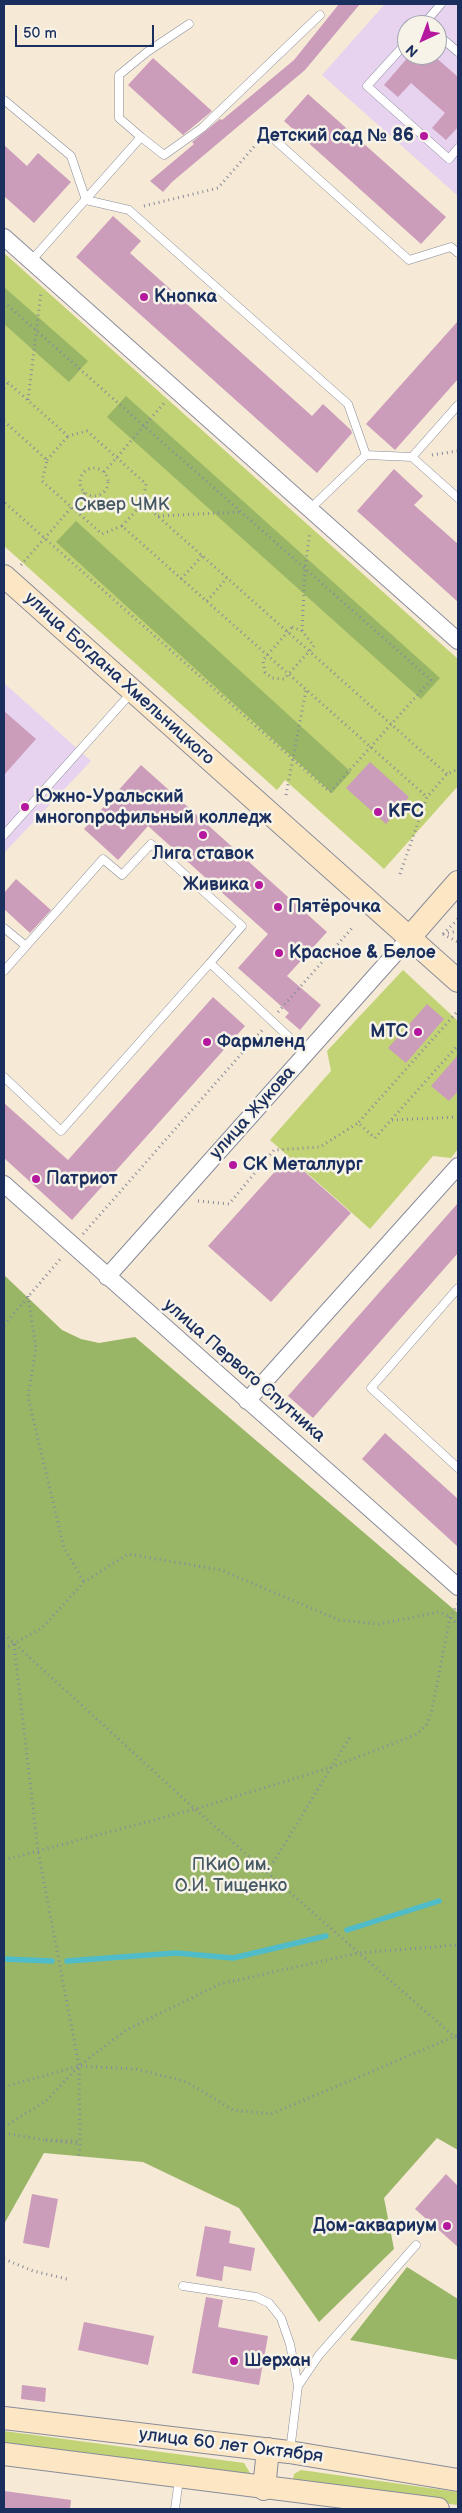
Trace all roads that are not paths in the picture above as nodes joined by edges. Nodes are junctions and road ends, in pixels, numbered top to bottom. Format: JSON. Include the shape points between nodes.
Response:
{"nodes":[{"id":1,"x":441,"y":4,"type":"edge"},
{"id":2,"x":320,"y":15,"type":"dead end"},
{"id":3,"x":432,"y":15,"type":"edge"},
{"id":4,"x":189,"y":24,"type":"dead end"},
{"id":5,"x":447,"y":43,"type":"edge"},
{"id":6,"x":458,"y":52,"type":"edge"},
{"id":7,"x":397,"y":53,"type":"edge"},
{"id":8,"x":4,"y":100,"type":"edge"},
{"id":9,"x":267,"y":133,"type":"road end"},
{"id":10,"x":141,"y":137,"type":"junction"},
{"id":11,"x":458,"y":148,"type":"edge"},
{"id":12,"x":86,"y":200,"type":"junction"},
{"id":13,"x":4,"y":237,"type":"edge"},
{"id":14,"x":458,"y":253,"type":"edge"},
{"id":15,"x":31,"y":261,"type":"junction"},
{"id":16,"x":458,"y":405,"type":"edge"},
{"id":17,"x":366,"y":455,"type":"junction"},
{"id":18,"x":412,"y":457,"type":"junction"},
{"id":19,"x":458,"y":498,"type":"edge"},
{"id":20,"x":314,"y":512,"type":"junction"},
{"id":21,"x":12,"y":570,"type":"edge"},
{"id":22,"x":458,"y":641,"type":"edge"},
{"id":23,"x":133,"y":691,"type":"junction"},
{"id":24,"x":4,"y":835,"type":"edge"},
{"id":25,"x":458,"y":882,"type":"edge"},
{"id":26,"x":4,"y":928,"type":"edge"},
{"id":27,"x":409,"y":938,"type":"junction"},
{"id":28,"x":26,"y":946,"type":"junction"},
{"id":29,"x":210,"y":963,"type":"junction"},
{"id":30,"x":4,"y":971,"type":"edge"},
{"id":31,"x":458,"y":981,"type":"edge"},
{"id":32,"x":306,"y":1053,"type":"junction"},
{"id":33,"x":4,"y":1078,"type":"edge"},
{"id":34,"x":458,"y":1166,"type":"edge"},
{"id":35,"x":4,"y":1184,"type":"edge"},
{"id":36,"x":107,"y":1277,"type":"junction"},
{"id":37,"x":458,"y":1288,"type":"edge"},
{"id":38,"x":247,"y":1400,"type":"junction"},
{"id":39,"x":458,"y":1468,"type":"edge"},
{"id":40,"x":458,"y":1587,"type":"edge"},
{"id":41,"x":416,"y":2245,"type":"dead end"},
{"id":42,"x":183,"y":2286,"type":"dead end"},
{"id":43,"x":298,"y":2386,"type":"junction"},
{"id":44,"x":4,"y":2418,"type":"edge"},
{"id":45,"x":279,"y":2451,"type":"junction"},
{"id":46,"x":4,"y":2454,"type":"edge"},
{"id":47,"x":179,"y":2476,"type":"junction"},
{"id":48,"x":458,"y":2480,"type":"edge"},
{"id":49,"x":264,"y":2489,"type":"junction"},
{"id":50,"x":400,"y":2506,"type":"edge"},
{"id":51,"x":175,"y":2509,"type":"edge"},
{"id":52,"x":438,"y":2509,"type":"edge"}],
"edges":[{"from":1,"to":3,"type":"lane"},
{"from":2,"to":10,"type":"lane","via":[[202,128],[164,154]]},
{"from":4,"to":10,"type":"lane","via":[[147,52],[119,76],[119,118]]},
{"from":5,"to":6,"type":"lane"},
{"from":7,"to":11,"type":"lane","via":[[367,86],[449,159]]},
{"from":8,"to":12,"type":"lane","via":[[71,156]]},
{"from":9,"to":14,"type":"lane","via":[[409,260],[451,247]]},
{"from":10,"to":12,"type":"lane"},
{"from":12,"to":15,"type":"lane"},
{"from":12,"to":17,"type":"lane","via":[[129,210],[348,404]]},
{"from":13,"to":15,"type":"street"},
{"from":15,"to":20,"type":"street"},
{"from":16,"to":18,"type":"lane"},
{"from":17,"to":18,"type":"lane"},
{"from":17,"to":20,"type":"lane"},
{"from":18,"to":19,"type":"lane"},
{"from":20,"to":22,"type":"street"},
{"from":21,"to":23,"type":"main road","name":"улица Богдана Хмельницкого"},
{"from":23,"to":24,"type":"lane"},
{"from":23,"to":27,"type":"main road","name":"улица Богдана Хмельницкого"},
{"from":25,"to":27,"type":"main road","name":"улица Жукова"},
{"from":26,"to":28,"type":"lane"},
{"from":27,"to":31,"type":"main road","name":"улица Богдана Хмельницкого"},
{"from":27,"to":32,"type":"street","name":"улица Жукова"},
{"from":28,"to":29,"type":"lane","via":[[103,859],[122,875],[151,844],[242,926]]},
{"from":28,"to":30,"type":"lane"},
{"from":29,"to":32,"type":"lane"},
{"from":29,"to":33,"type":"lane","via":[[61,1131]]},
{"from":32,"to":36,"type":"street","name":"улица Жукова"},
{"from":34,"to":38,"type":"street"},
{"from":35,"to":36,"type":"street","name":"улица Первого Спутника"},
{"from":36,"to":38,"type":"street","name":"улица Первого Спутника"},
{"from":37,"to":39,"type":"lane","via":[[371,1388]]},
{"from":38,"to":40,"type":"street","name":"улица Первого Спутника"},
{"from":41,"to":43,"type":"lane","via":[[319,2355]]},
{"from":42,"to":43,"type":"lane","via":[[256,2297],[269,2303],[281,2318]]},
{"from":43,"to":45,"type":"lane"},
{"from":44,"to":45,"type":"main road","name":"улица 60 лет Октября"},
{"from":45,"to":48,"type":"main road","name":"улица 60 лет Октября"},
{"from":45,"to":49,"type":"main road"},
{"from":46,"to":47,"type":"main road","name":"улица 60 лет Октября"},
{"from":47,"to":49,"type":"main road","name":"улица 60 лет Октября"},
{"from":47,"to":51,"type":"lane"},
{"from":49,"to":50,"type":"main road","name":"улица 60 лет Октября"},
{"from":50,"to":52,"type":"main road","name":"улица 60 лет Октября"}]}
